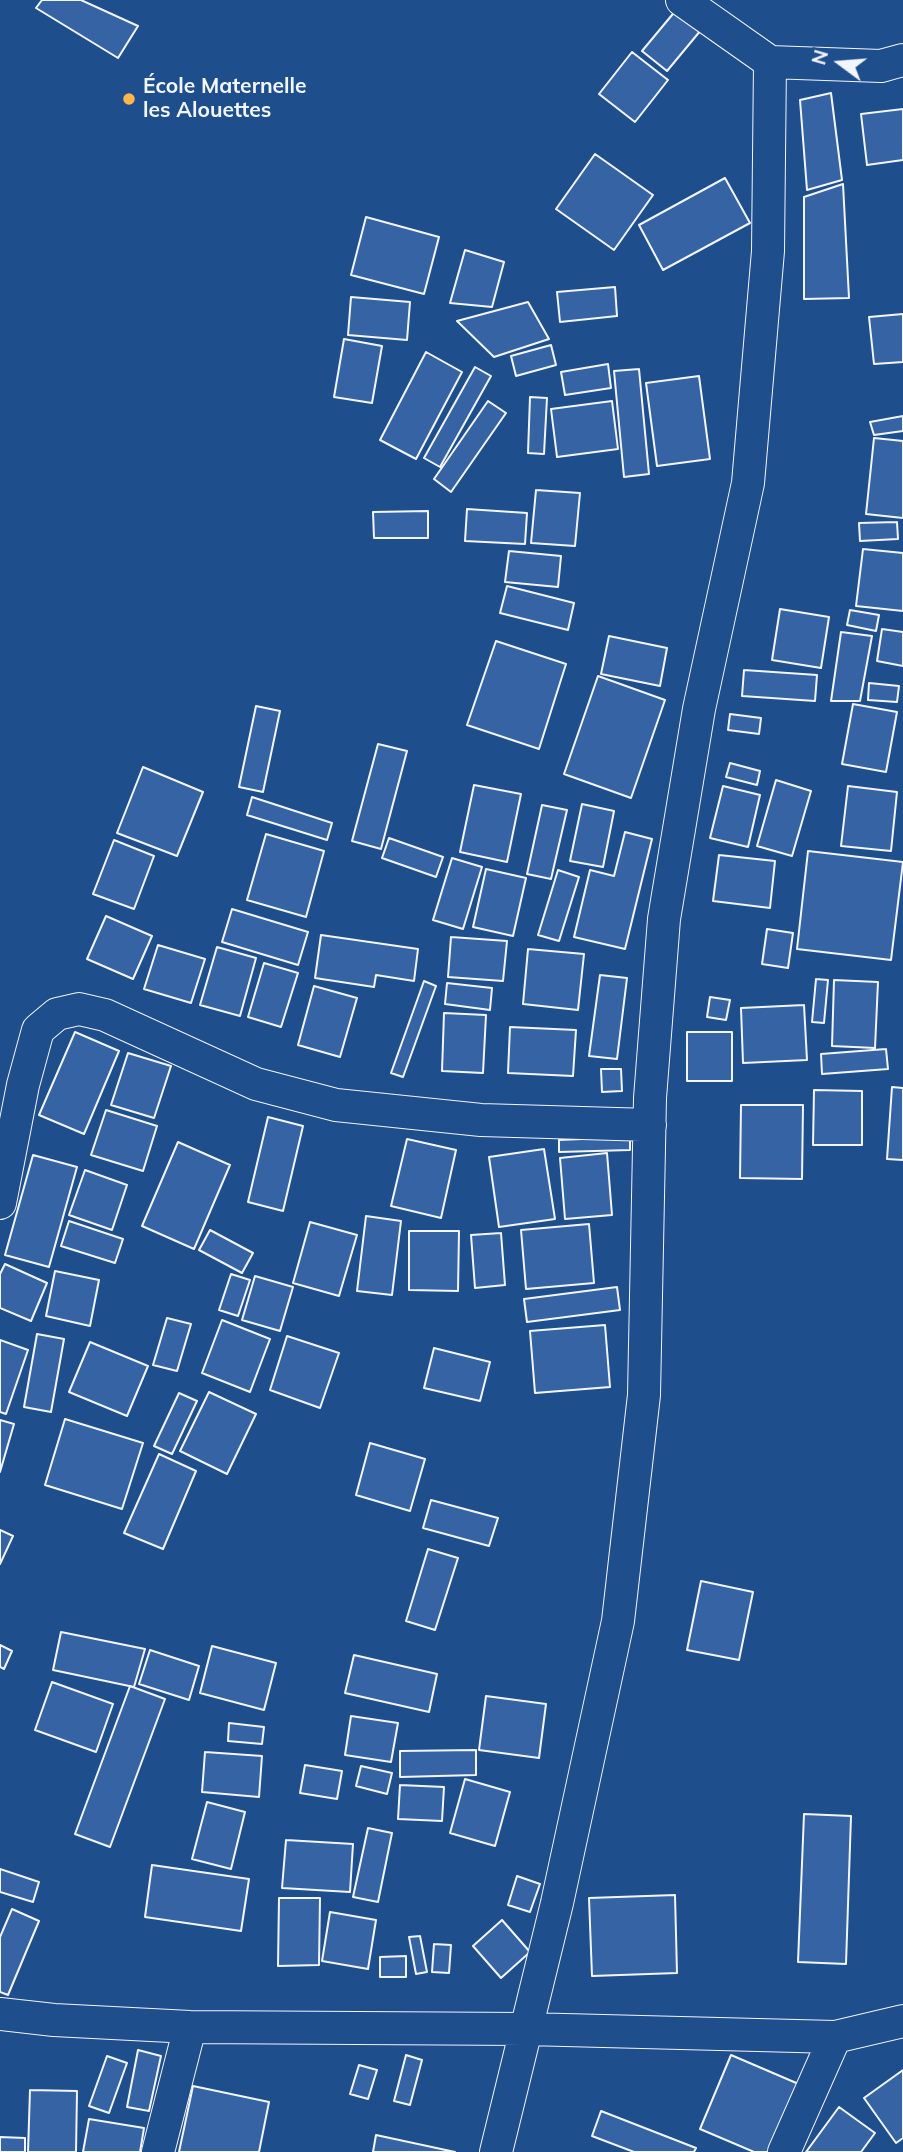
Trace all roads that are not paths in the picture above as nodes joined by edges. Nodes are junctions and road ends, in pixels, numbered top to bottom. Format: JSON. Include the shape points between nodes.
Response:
{"nodes":[{"id":1,"x":682,"y":0,"type":"edge"},
{"id":2,"x":903,"y":60,"type":"edge"},
{"id":3,"x":770,"y":62,"type":"junction"},
{"id":4,"x":650,"y":1125,"type":"junction"},
{"id":5,"x":0,"y":1203,"type":"edge"},
{"id":6,"x":0,"y":2014,"type":"edge"},
{"id":7,"x":903,"y":2021,"type":"edge"},
{"id":8,"x":190,"y":2027,"type":"junction"},
{"id":9,"x":526,"y":2029,"type":"junction"},
{"id":10,"x":835,"y":2037,"type":"junction"},
{"id":11,"x":158,"y":2152,"type":"edge"},
{"id":12,"x":496,"y":2152,"type":"edge"},
{"id":13,"x":783,"y":2152,"type":"edge"}],
"edges":[{"from":1,"to":3,"type":"street"},
{"from":2,"to":3,"type":"street","via":[[881,66]]},
{"from":3,"to":4,"type":"street","via":[[768,251],[748,483],[699,709],[663,919]]},
{"from":4,"to":5,"type":"street","via":[[481,1120],[336,1105],[256,1084],[105,1015],[79,1009],[57,1014],[38,1030]]},
{"from":4,"to":9,"type":"street","via":[[644,1395],[618,1621]]},
{"from":6,"to":8,"type":"street"},
{"from":7,"to":10,"type":"street"},
{"from":8,"to":9,"type":"street"},
{"from":8,"to":11,"type":"street"},
{"from":9,"to":10,"type":"street"},
{"from":9,"to":12,"type":"street"},
{"from":10,"to":13,"type":"street"}]}
